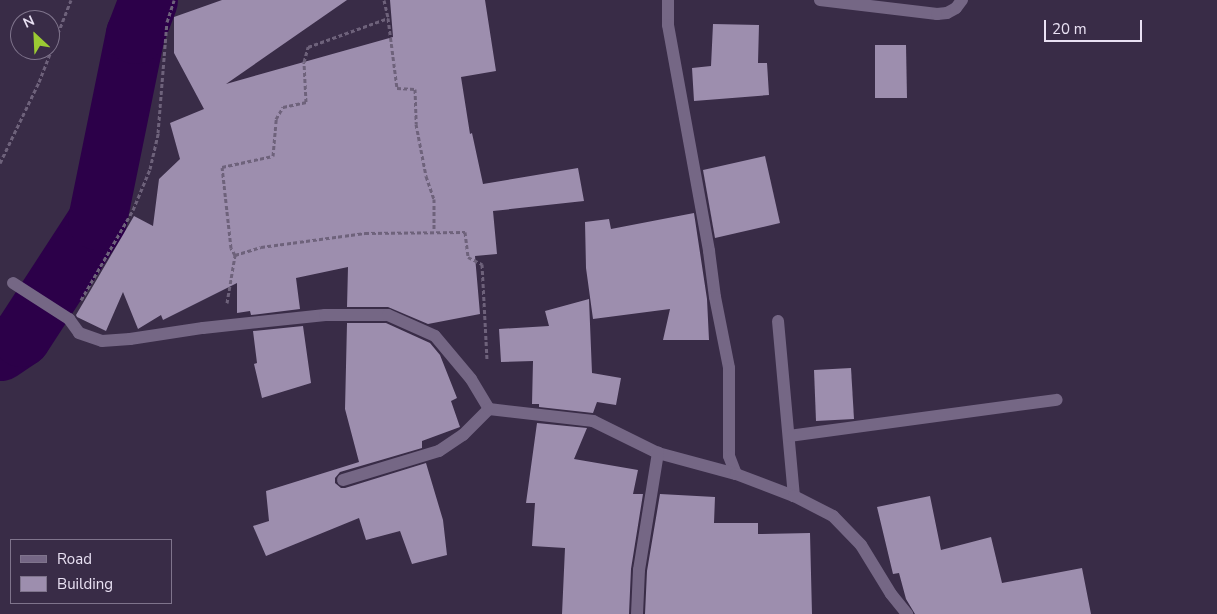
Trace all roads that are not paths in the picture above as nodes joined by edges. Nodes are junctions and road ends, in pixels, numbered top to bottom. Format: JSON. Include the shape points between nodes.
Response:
{"nodes":[{"id":1,"x":668,"y":0,"type":"edge"},
{"id":2,"x":820,"y":0,"type":"edge"},
{"id":3,"x":962,"y":0,"type":"edge"},
{"id":4,"x":13,"y":283,"type":"dead end"},
{"id":5,"x":778,"y":321,"type":"dead end"},
{"id":6,"x":1057,"y":400,"type":"dead end"},
{"id":7,"x":489,"y":409,"type":"junction"},
{"id":8,"x":789,"y":436,"type":"junction"},
{"id":9,"x":658,"y":452,"type":"junction"},
{"id":10,"x":736,"y":474,"type":"junction"},
{"id":11,"x":343,"y":480,"type":"dead end"},
{"id":12,"x":794,"y":496,"type":"junction"},
{"id":13,"x":637,"y":614,"type":"edge"},
{"id":14,"x":907,"y":614,"type":"edge"}],
"edges":[{"from":1,"to":10,"type":"street","via":[[668,25],[729,368],[730,456]]},
{"from":2,"to":3,"type":"street","via":[[937,14],[956,8]]},
{"from":4,"to":7,"type":"street","via":[[69,320],[79,333],[102,341],[325,316],[388,315],[435,336],[471,380]]},
{"from":5,"to":8,"type":"street"},
{"from":6,"to":8,"type":"street"},
{"from":7,"to":9,"type":"street","via":[[594,421]]},
{"from":7,"to":11,"type":"street","via":[[463,435],[439,451]]},
{"from":8,"to":12,"type":"street"},
{"from":9,"to":10,"type":"street"},
{"from":9,"to":13,"type":"street","via":[[639,570]]},
{"from":10,"to":12,"type":"street"},
{"from":12,"to":14,"type":"street","via":[[833,516],[861,545]]}]}
